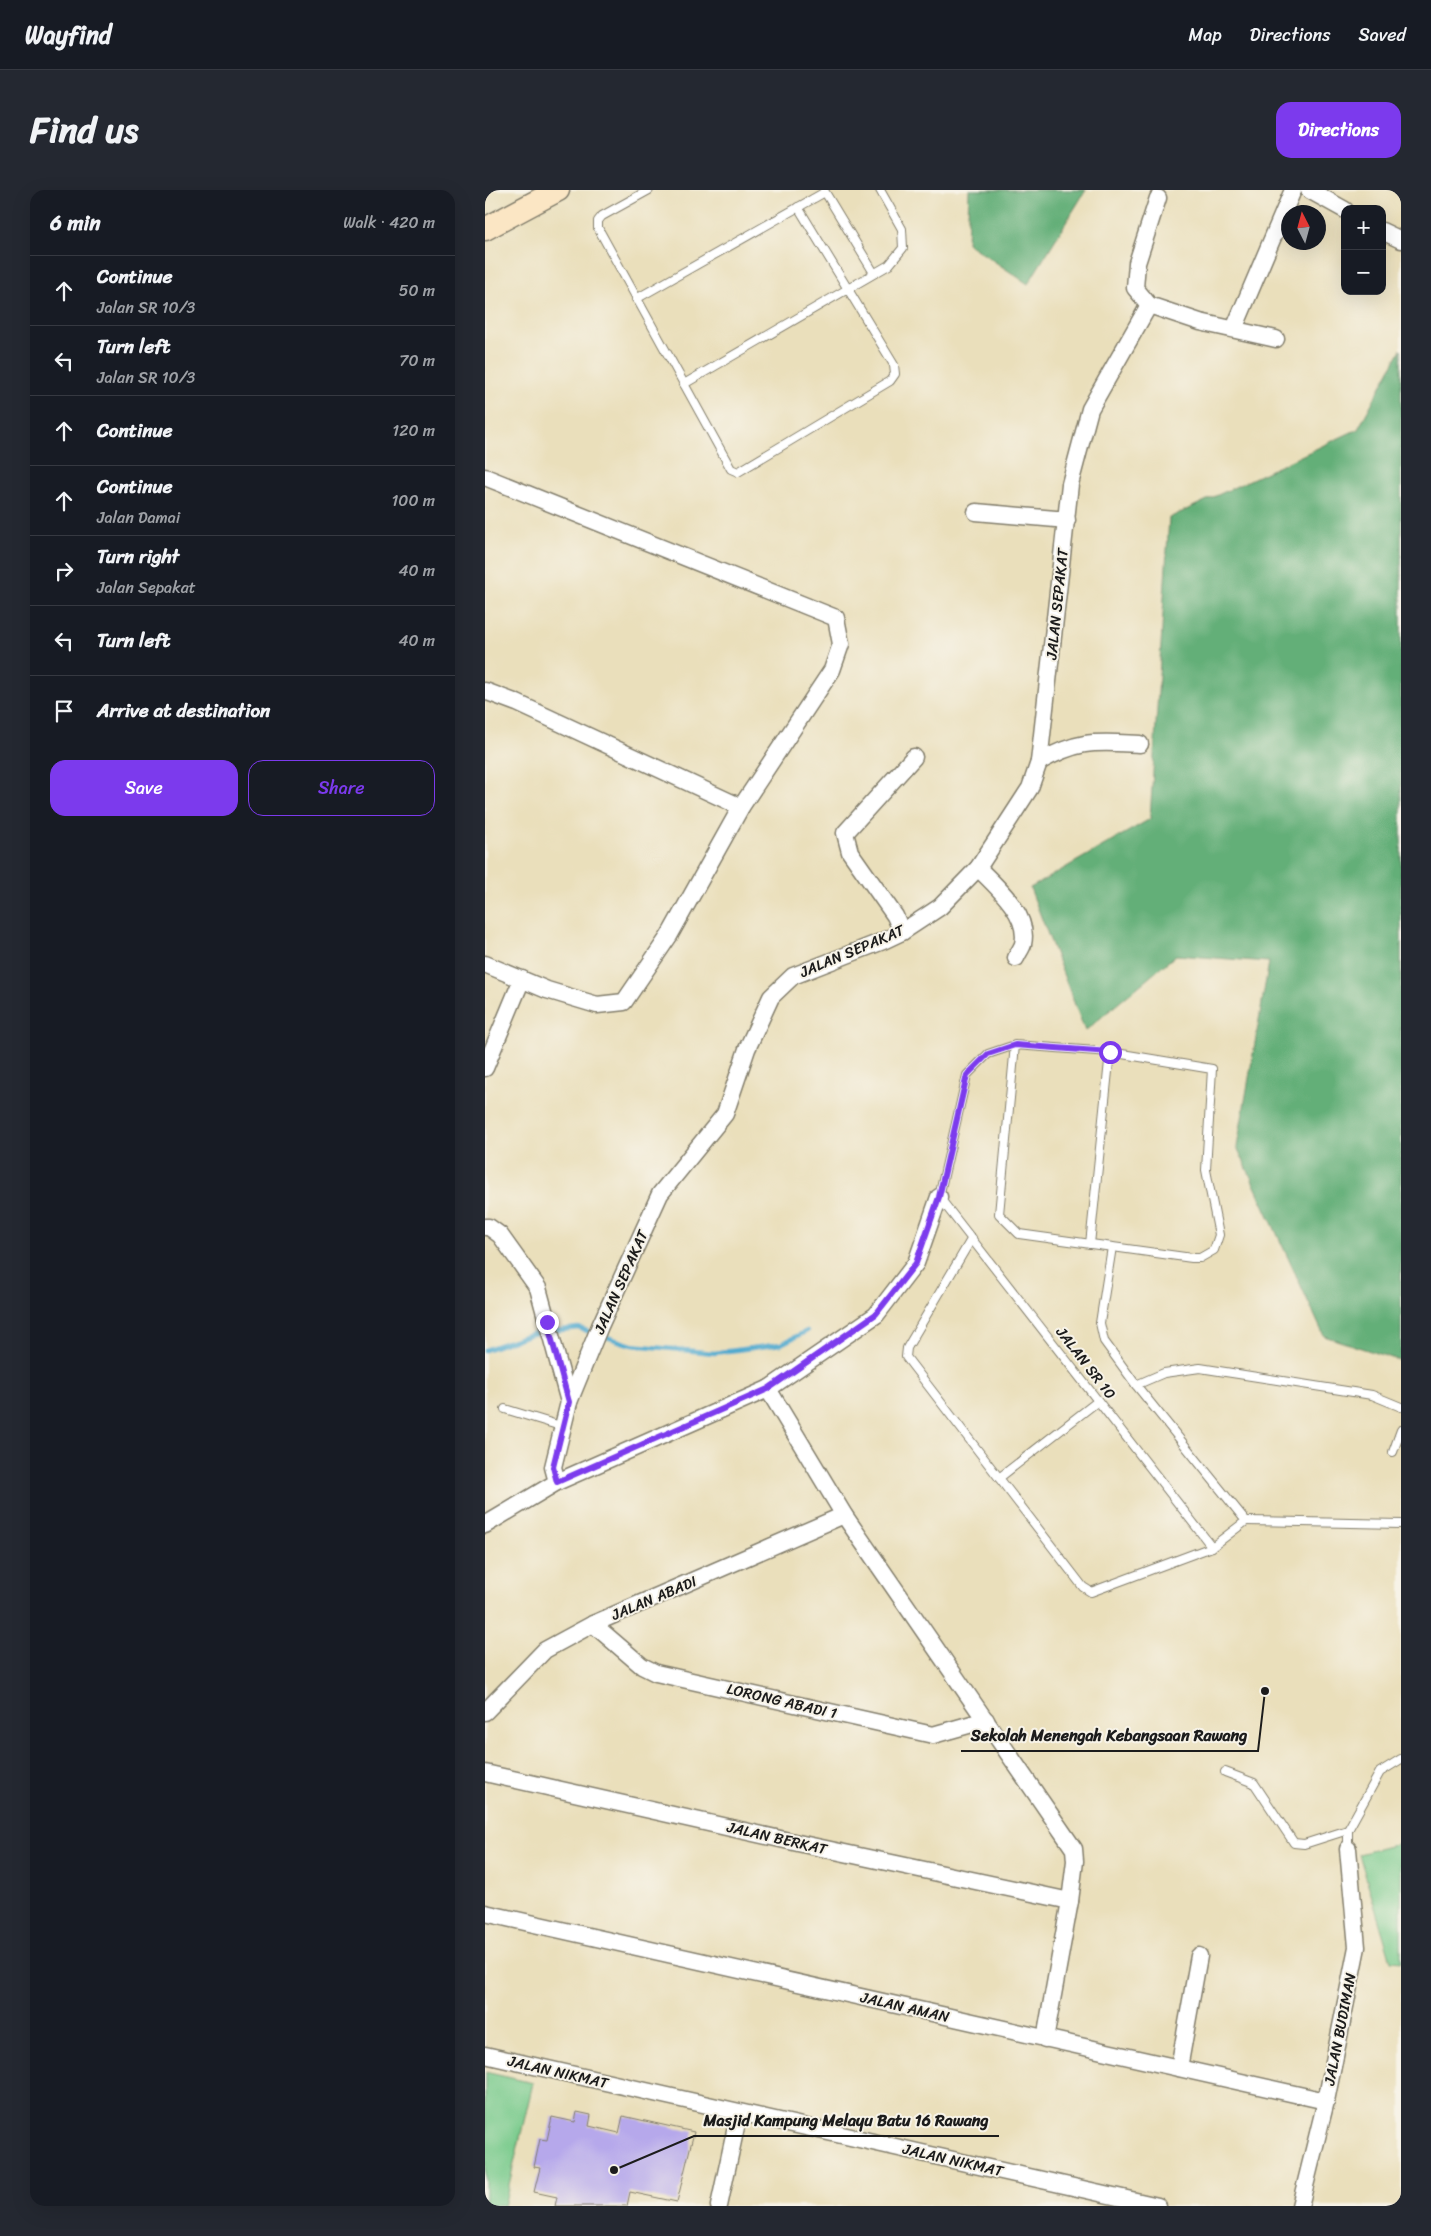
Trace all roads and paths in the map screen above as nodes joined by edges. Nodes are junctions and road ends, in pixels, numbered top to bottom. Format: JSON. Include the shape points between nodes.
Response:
{"nodes":[{"id":1,"x":649,"y":190,"type":"edge"},
{"id":2,"x":880,"y":190,"type":"edge"},
{"id":3,"x":1293,"y":190,"type":"edge"},
{"id":4,"x":1309,"y":190,"type":"edge"},
{"id":5,"x":824,"y":191,"type":"edge"},
{"id":6,"x":544,"y":195,"type":"edge"},
{"id":7,"x":1158,"y":198,"type":"dead end"},
{"id":8,"x":798,"y":208,"type":"junction"},
{"id":9,"x":1341,"y":208,"type":"edge"},
{"id":10,"x":485,"y":229,"type":"edge"},
{"id":11,"x":1386,"y":233,"type":"edge"},
{"id":12,"x":1401,"y":240,"type":"edge"},
{"id":13,"x":874,"y":273,"type":"junction"},
{"id":14,"x":849,"y":289,"type":"junction"},
{"id":15,"x":636,"y":299,"type":"junction"},
{"id":16,"x":1149,"y":305,"type":"junction"},
{"id":17,"x":1234,"y":329,"type":"junction"},
{"id":18,"x":1276,"y":339,"type":"dead end"},
{"id":19,"x":684,"y":384,"type":"junction"},
{"id":20,"x":485,"y":477,"type":"edge"},
{"id":21,"x":976,"y":512,"type":"dead end"},
{"id":22,"x":1067,"y":520,"type":"junction"},
{"id":23,"x":485,"y":691,"type":"edge"},
{"id":24,"x":1140,"y":744,"type":"dead end"},
{"id":25,"x":913,"y":757,"type":"dead end"},
{"id":26,"x":1039,"y":762,"type":"junction"},
{"id":27,"x":741,"y":807,"type":"junction"},
{"id":28,"x":978,"y":868,"type":"junction"},
{"id":29,"x":902,"y":932,"type":"junction"},
{"id":30,"x":1016,"y":958,"type":"dead end"},
{"id":31,"x":485,"y":964,"type":"edge"},
{"id":32,"x":522,"y":979,"type":"junction"},
{"id":33,"x":1015,"y":1045,"type":"junction"},
{"id":34,"x":1110,"y":1052,"type":"junction"},
{"id":35,"x":485,"y":1068,"type":"edge"},
{"id":36,"x":939,"y":1197,"type":"junction"},
{"id":37,"x":485,"y":1227,"type":"edge"},
{"id":38,"x":972,"y":1238,"type":"junction"},
{"id":39,"x":1090,"y":1244,"type":"junction"},
{"id":40,"x":1112,"y":1247,"type":"junction"},
{"id":41,"x":1136,"y":1385,"type":"junction"},
{"id":42,"x":768,"y":1389,"type":"junction"},
{"id":43,"x":1099,"y":1401,"type":"junction"},
{"id":44,"x":569,"y":1402,"type":"junction"},
{"id":45,"x":1401,"y":1407,"type":"edge"},
{"id":46,"x":505,"y":1409,"type":"dead end"},
{"id":47,"x":564,"y":1427,"type":"junction"},
{"id":48,"x":1401,"y":1430,"type":"edge"},
{"id":49,"x":1393,"y":1452,"type":"dead end"},
{"id":50,"x":999,"y":1478,"type":"junction"},
{"id":51,"x":557,"y":1482,"type":"junction"},
{"id":52,"x":844,"y":1515,"type":"junction"},
{"id":53,"x":1246,"y":1521,"type":"junction"},
{"id":54,"x":1401,"y":1524,"type":"edge"},
{"id":55,"x":485,"y":1525,"type":"edge"},
{"id":56,"x":1212,"y":1547,"type":"junction"},
{"id":57,"x":593,"y":1624,"type":"junction"},
{"id":58,"x":485,"y":1712,"type":"edge"},
{"id":59,"x":986,"y":1720,"type":"junction"},
{"id":60,"x":1401,"y":1759,"type":"edge"},
{"id":61,"x":1225,"y":1772,"type":"dead end"},
{"id":62,"x":485,"y":1773,"type":"edge"},
{"id":63,"x":1349,"y":1830,"type":"junction"},
{"id":64,"x":1348,"y":1848,"type":"joint"},
{"id":65,"x":1070,"y":1901,"type":"junction"},
{"id":66,"x":485,"y":1913,"type":"edge"},
{"id":67,"x":1199,"y":1956,"type":"dead end"},
{"id":68,"x":1045,"y":2039,"type":"junction"},
{"id":69,"x":485,"y":2055,"type":"edge"},
{"id":70,"x":1179,"y":2068,"type":"junction"},
{"id":71,"x":1326,"y":2101,"type":"junction"},
{"id":72,"x":739,"y":2113,"type":"junction"},
{"id":73,"x":719,"y":2206,"type":"edge"},
{"id":74,"x":1157,"y":2206,"type":"edge"},
{"id":75,"x":1300,"y":2206,"type":"edge"}],
"edges":[{"from":1,"to":15,"type":"lane","via":[[602,216],[598,228]]},
{"from":2,"to":13,"type":"lane","via":[[902,229],[903,248],[889,265]]},
{"from":3,"to":17,"type":"street"},
{"from":4,"to":9,"type":"street"},
{"from":5,"to":8,"type":"lane"},
{"from":5,"to":13,"type":"lane"},
{"from":6,"to":10,"type":"street"},
{"from":7,"to":16,"type":"street","via":[[1137,263],[1135,288]]},
{"from":8,"to":14,"type":"lane"},
{"from":8,"to":15,"type":"lane"},
{"from":11,"to":12,"type":"street"},
{"from":13,"to":14,"type":"lane"},
{"from":14,"to":19,"type":"lane"},
{"from":14,"to":19,"type":"lane","via":[[896,369],[893,378],[746,470],[731,470]]},
{"from":15,"to":19,"type":"lane"},
{"from":16,"to":17,"type":"street","via":[[1200,322]]},
{"from":16,"to":22,"type":"street","name":"JALAN SEPAKAT","via":[[1090,409],[1071,484]]},
{"from":17,"to":18,"type":"street"},
{"from":20,"to":27,"type":"street","via":[[836,618],[841,644],[832,670]]},
{"from":21,"to":22,"type":"street"},
{"from":22,"to":26,"type":"street","name":"JALAN SEPAKAT"},
{"from":23,"to":27,"type":"street","via":[[517,702]]},
{"from":24,"to":26,"type":"street","via":[[1077,744]]},
{"from":25,"to":29,"type":"street","via":[[845,833],[849,852],[895,916]]},
{"from":26,"to":28,"type":"street","name":"JALAN SEPAKAT","via":[[1031,788]]},
{"from":27,"to":32,"type":"street","via":[[669,936],[624,1002],[597,1005]]},
{"from":28,"to":29,"type":"street","name":"JALAN SEPAKAT","via":[[940,906]]},
{"from":28,"to":30,"type":"street","via":[[1004,894],[1022,925],[1023,943]]},
{"from":29,"to":44,"type":"street","name":"JALAN SEPAKAT","via":[[793,976],[771,997],[747,1049],[725,1114],[660,1194]]},
{"from":31,"to":32,"type":"street"},
{"from":32,"to":35,"type":"street"},
{"from":33,"to":34,"type":"lane"},
{"from":33,"to":36,"type":"lane","via":[[988,1054],[967,1075]]},
{"from":33,"to":39,"type":"lane","via":[[999,1214],[1019,1234]]},
{"from":34,"to":39,"type":"lane"},
{"from":34,"to":40,"type":"lane","via":[[1212,1069],[1206,1173],[1219,1234],[1214,1250],[1200,1258]]},
{"from":36,"to":38,"type":"lane","name":"JALAN SR 10"},
{"from":36,"to":42,"type":"street","via":[[916,1263],[876,1314]]},
{"from":37,"to":44,"type":"street","via":[[500,1235],[537,1288]]},
{"from":38,"to":43,"type":"lane","name":"JALAN SR 10"},
{"from":38,"to":50,"type":"lane","via":[[907,1348],[906,1357]]},
{"from":39,"to":40,"type":"lane"},
{"from":40,"to":41,"type":"lane","via":[[1099,1323],[1104,1341]]},
{"from":41,"to":45,"type":"lane","via":[[1164,1373],[1200,1368],[1372,1395]]},
{"from":41,"to":53,"type":"lane"},
{"from":42,"to":51,"type":"street"},
{"from":42,"to":52,"type":"street"},
{"from":43,"to":50,"type":"lane"},
{"from":43,"to":56,"type":"lane","name":"JALAN SR 10"},
{"from":44,"to":47,"type":"street","name":"JALAN SEPAKAT"},
{"from":46,"to":47,"type":"lane"},
{"from":47,"to":51,"type":"street","name":"JALAN SEPAKAT","via":[[553,1467]]},
{"from":48,"to":49,"type":"lane"},
{"from":50,"to":56,"type":"lane","via":[[1087,1590],[1096,1591]]},
{"from":51,"to":55,"type":"street"},
{"from":52,"to":57,"type":"street","name":"JALAN ABADI"},
{"from":52,"to":59,"type":"street"},
{"from":53,"to":54,"type":"lane"},
{"from":53,"to":56,"type":"lane"},
{"from":57,"to":58,"type":"street","name":"JALAN ABADI","via":[[545,1650]]},
{"from":57,"to":59,"type":"street","name":"LORONG ABADI 1","via":[[642,1666],[656,1673],[933,1735]]},
{"from":59,"to":65,"type":"street","via":[[1071,1842],[1075,1861]]},
{"from":60,"to":63,"type":"lane","via":[[1380,1772]]},
{"from":61,"to":63,"type":"lane","via":[[1254,1784],[1294,1843],[1304,1844]]},
{"from":62,"to":65,"type":"street","name":"JALAN BERKAT"},
{"from":63,"to":64,"type":"lane"},
{"from":64,"to":71,"type":"street","name":"JALAN BUDIMAN","via":[[1357,1947]]},
{"from":65,"to":68,"type":"street"},
{"from":66,"to":68,"type":"street","name":"JALAN AMAN"},
{"from":67,"to":70,"type":"street"},
{"from":68,"to":70,"type":"street","name":"JALAN AMAN"},
{"from":69,"to":72,"type":"street","name":"JALAN NIKMAT"},
{"from":70,"to":71,"type":"street","name":"JALAN AMAN"},
{"from":71,"to":75,"type":"street","name":"JALAN BUDIMAN"},
{"from":72,"to":73,"type":"street"},
{"from":72,"to":74,"type":"street","name":"JALAN NIKMAT"}]}
